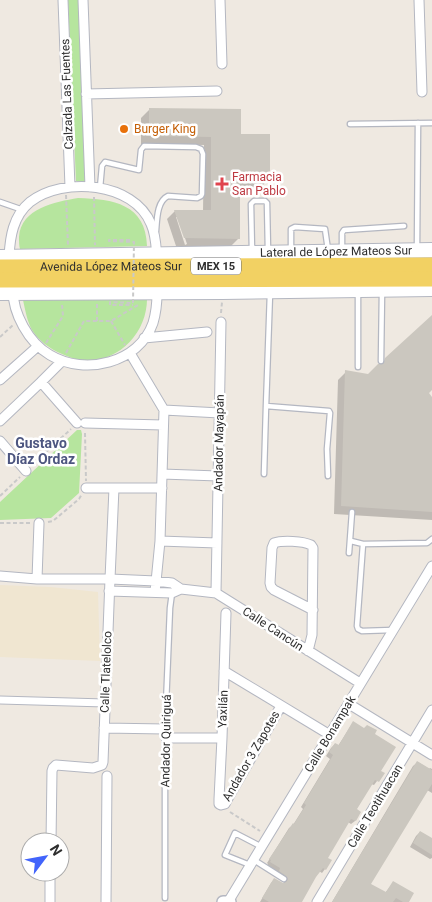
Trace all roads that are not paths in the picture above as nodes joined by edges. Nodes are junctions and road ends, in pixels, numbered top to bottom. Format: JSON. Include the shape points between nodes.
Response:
{"nodes":[{"id":1,"x":63,"y":0,"type":"edge"},
{"id":2,"x":82,"y":0,"type":"edge"},
{"id":3,"x":220,"y":0,"type":"edge"},
{"id":4,"x":418,"y":0,"type":"edge"},
{"id":5,"x":222,"y":64,"type":"dead end"},
{"id":6,"x":217,"y":91,"type":"dead end"},
{"id":7,"x":422,"y":92,"type":"dead end"},
{"id":8,"x":86,"y":94,"type":"junction"},
{"id":9,"x":418,"y":123,"type":"junction"},
{"id":10,"x":432,"y":123,"type":"edge"},
{"id":11,"x":350,"y":124,"type":"dead end"},
{"id":12,"x":94,"y":187,"type":"junction"},
{"id":13,"x":68,"y":188,"type":"junction"},
{"id":14,"x":0,"y":202,"type":"edge"},
{"id":15,"x":23,"y":210,"type":"junction"},
{"id":16,"x":404,"y":226,"type":"dead end"},
{"id":17,"x":155,"y":237,"type":"junction"},
{"id":18,"x":417,"y":250,"type":"junction"},
{"id":19,"x":432,"y":250,"type":"edge"},
{"id":20,"x":291,"y":252,"type":"junction"},
{"id":21,"x":335,"y":252,"type":"junction"},
{"id":22,"x":252,"y":253,"type":"junction"},
{"id":23,"x":268,"y":253,"type":"junction"},
{"id":24,"x":3,"y":260,"type":"edge"},
{"id":25,"x":158,"y":260,"type":"junction"},
{"id":26,"x":432,"y":265,"type":"edge"},
{"id":27,"x":432,"y":280,"type":"edge"},
{"id":28,"x":6,"y":286,"type":"edge"},
{"id":29,"x":384,"y":286,"type":"junction"},
{"id":30,"x":432,"y":289,"type":"edge"},
{"id":31,"x":358,"y":290,"type":"junction"},
{"id":32,"x":157,"y":292,"type":"junction"},
{"id":33,"x":270,"y":292,"type":"junction"},
{"id":34,"x":221,"y":322,"type":"road end"},
{"id":35,"x":207,"y":332,"type":"dead end"},
{"id":36,"x":144,"y":338,"type":"junction"},
{"id":37,"x":40,"y":348,"type":"junction"},
{"id":38,"x":130,"y":353,"type":"junction"},
{"id":39,"x":381,"y":360,"type":"dead end"},
{"id":40,"x":62,"y":361,"type":"junction"},
{"id":41,"x":358,"y":367,"type":"dead end"},
{"id":42,"x":0,"y":380,"type":"edge"},
{"id":43,"x":41,"y":382,"type":"junction"},
{"id":44,"x":266,"y":406,"type":"junction"},
{"id":45,"x":164,"y":410,"type":"junction"},
{"id":46,"x":220,"y":413,"type":"junction"},
{"id":47,"x":0,"y":421,"type":"edge"},
{"id":48,"x":164,"y":425,"type":"junction"},
{"id":49,"x":0,"y":441,"type":"edge"},
{"id":50,"x":26,"y":471,"type":"road end"},
{"id":51,"x":162,"y":474,"type":"junction"},
{"id":52,"x":264,"y":474,"type":"dead end"},
{"id":53,"x":218,"y":476,"type":"junction"},
{"id":54,"x":328,"y":476,"type":"dead end"},
{"id":55,"x":86,"y":488,"type":"road end"},
{"id":56,"x":114,"y":488,"type":"junction"},
{"id":57,"x":162,"y":488,"type":"junction"},
{"id":58,"x":352,"y":512,"type":"dead end"},
{"id":59,"x":39,"y":523,"type":"road end"},
{"id":60,"x":432,"y":539,"type":"edge"},
{"id":61,"x":160,"y":541,"type":"junction"},
{"id":62,"x":351,"y":541,"type":"junction"},
{"id":63,"x":217,"y":543,"type":"junction"},
{"id":64,"x":363,"y":544,"type":"junction"},
{"id":65,"x":349,"y":552,"type":"dead end"},
{"id":66,"x":432,"y":566,"type":"edge"},
{"id":67,"x":0,"y":576,"type":"edge"},
{"id":68,"x":110,"y":579,"type":"junction"},
{"id":69,"x":37,"y":580,"type":"junction"},
{"id":70,"x":156,"y":581,"type":"junction"},
{"id":71,"x":172,"y":588,"type":"junction"},
{"id":72,"x":109,"y":591,"type":"junction"},
{"id":73,"x":155,"y":592,"type":"junction"},
{"id":74,"x":216,"y":593,"type":"junction"},
{"id":75,"x":313,"y":610,"type":"junction"},
{"id":76,"x":226,"y":613,"type":"dead end"},
{"id":77,"x":393,"y":630,"type":"junction"},
{"id":78,"x":308,"y":651,"type":"junction"},
{"id":79,"x":224,"y":671,"type":"junction"},
{"id":80,"x":360,"y":683,"type":"junction"},
{"id":81,"x":0,"y":700,"type":"edge"},
{"id":82,"x":105,"y":703,"type":"junction"},
{"id":83,"x":349,"y":704,"type":"junction"},
{"id":84,"x":281,"y":706,"type":"junction"},
{"id":85,"x":432,"y":710,"type":"edge"},
{"id":86,"x":104,"y":728,"type":"junction"},
{"id":87,"x":165,"y":734,"type":"junction"},
{"id":88,"x":330,"y":735,"type":"junction"},
{"id":89,"x":222,"y":738,"type":"junction"},
{"id":90,"x":412,"y":742,"type":"junction"},
{"id":91,"x":432,"y":754,"type":"edge"},
{"id":92,"x":107,"y":776,"type":"dead end"},
{"id":93,"x":221,"y":806,"type":"joint"},
{"id":94,"x":51,"y":832,"type":"edge"},
{"id":95,"x":262,"y":847,"type":"junction"},
{"id":96,"x":252,"y":862,"type":"junction"},
{"id":97,"x":284,"y":879,"type":"dead end"},
{"id":98,"x":50,"y":882,"type":"edge"},
{"id":99,"x":165,"y":898,"type":"dead end"},
{"id":100,"x":50,"y":902,"type":"edge"},
{"id":101,"x":106,"y":902,"type":"edge"},
{"id":102,"x":228,"y":902,"type":"edge"},
{"id":103,"x":317,"y":902,"type":"edge"}],
"edges":[{"from":1,"to":13,"type":"street","name":"Calzada Las Fuentes"},
{"from":2,"to":8,"type":"street","name":"Calzada Las Fuentes"},
{"from":3,"to":5,"type":"street"},
{"from":4,"to":7,"type":"street"},
{"from":6,"to":8,"type":"street"},
{"from":8,"to":12,"type":"street","name":"Calzada Las Fuentes"},
{"from":9,"to":10,"type":"lane"},
{"from":9,"to":11,"type":"lane"},
{"from":9,"to":18,"type":"lane"},
{"from":12,"to":13,"type":"street"},
{"from":12,"to":17,"type":"street","via":[[134,202],[144,212]]},
{"from":12,"to":17,"type":"lane","via":[[106,161],[139,170],[144,146],[201,150],[201,196],[164,198]]},
{"from":13,"to":15,"type":"street","via":[[42,195]]},
{"from":14,"to":15,"type":"lane"},
{"from":15,"to":24,"type":"street"},
{"from":16,"to":21,"type":"lane","via":[[344,230]]},
{"from":17,"to":25,"type":"street"},
{"from":18,"to":19,"type":"main road","name":"Lateral de López Mateos Sur"},
{"from":18,"to":21,"type":"main road","name":"Lateral de López Mateos Sur"},
{"from":20,"to":21,"type":"main road","name":"Lateral de López Mateos Sur"},
{"from":20,"to":21,"type":"lane","via":[[291,229],[295,227],[324,229]]},
{"from":20,"to":23,"type":"main road","name":"Lateral de López Mateos Sur"},
{"from":22,"to":23,"type":"main road","name":"Lateral de López Mateos Sur"},
{"from":22,"to":23,"type":"lane","via":[[251,204],[254,201],[267,203]]},
{"from":22,"to":25,"type":"main road","name":"Lateral de López Mateos Sur"},
{"from":24,"to":25,"type":"main road","name":"Avenida López Mateos Sur","number":"MEX 15"},
{"from":24,"to":25,"type":"main road","name":"Lateral de López Mateos Sur","via":[[96,256]]},
{"from":25,"to":26,"type":"main road","name":"Avenida López Mateos Sur","number":"MEX 15"},
{"from":27,"to":29,"type":"main road","name":"Avenida López Mateos Sur","number":"MEX 15"},
{"from":28,"to":29,"type":"main road","name":"Avenida López Mateos Sur","number":"MEX 15"},
{"from":28,"to":32,"type":"main road","via":[[61,293]]},
{"from":28,"to":37,"type":"street","via":[[26,330]]},
{"from":29,"to":30,"type":"main road"},
{"from":29,"to":31,"type":"main road"},
{"from":29,"to":39,"type":"lane"},
{"from":31,"to":33,"type":"main road"},
{"from":31,"to":41,"type":"lane"},
{"from":32,"to":33,"type":"main road"},
{"from":32,"to":36,"type":"street","via":[[156,313]]},
{"from":33,"to":44,"type":"lane"},
{"from":34,"to":46,"type":"street","name":"Andador Mayapán"},
{"from":35,"to":36,"type":"street"},
{"from":36,"to":38,"type":"street"},
{"from":37,"to":40,"type":"street"},
{"from":37,"to":42,"type":"street"},
{"from":38,"to":40,"type":"street","via":[[106,363],[90,365]]},
{"from":38,"to":45,"type":"street"},
{"from":40,"to":43,"type":"street"},
{"from":43,"to":47,"type":"street"},
{"from":43,"to":48,"type":"street","via":[[81,423]]},
{"from":44,"to":52,"type":"lane"},
{"from":44,"to":54,"type":"lane","via":[[329,411]]},
{"from":45,"to":46,"type":"street"},
{"from":45,"to":48,"type":"street"},
{"from":46,"to":53,"type":"street","name":"Andador Mayapán"},
{"from":48,"to":51,"type":"street"},
{"from":49,"to":50,"type":"street"},
{"from":51,"to":53,"type":"street"},
{"from":51,"to":57,"type":"street"},
{"from":53,"to":63,"type":"street","name":"Andador Mayapán"},
{"from":55,"to":56,"type":"street"},
{"from":56,"to":57,"type":"street"},
{"from":56,"to":68,"type":"street","name":"Calle Tlatelolco"},
{"from":57,"to":61,"type":"street"},
{"from":58,"to":62,"type":"lane"},
{"from":59,"to":69,"type":"street"},
{"from":60,"to":64,"type":"lane","via":[[427,543]]},
{"from":61,"to":63,"type":"street"},
{"from":61,"to":70,"type":"street"},
{"from":62,"to":64,"type":"lane"},
{"from":62,"to":65,"type":"lane"},
{"from":63,"to":74,"type":"street","name":"Andador Mayapán"},
{"from":64,"to":77,"type":"lane","via":[[357,626],[362,631]]},
{"from":66,"to":77,"type":"street","name":"Calle Bonampak"},
{"from":67,"to":69,"type":"street"},
{"from":68,"to":69,"type":"street"},
{"from":68,"to":70,"type":"street"},
{"from":68,"to":72,"type":"street","name":"Calle Tlatelolco"},
{"from":70,"to":71,"type":"street"},
{"from":70,"to":73,"type":"street"},
{"from":71,"to":73,"type":"street","name":"Calle Cancún"},
{"from":71,"to":74,"type":"street","name":"Calle Cancún"},
{"from":71,"to":87,"type":"lane","name":"Andador Quiriguá"},
{"from":72,"to":73,"type":"street","name":"Calle Cancún"},
{"from":72,"to":82,"type":"street","name":"Calle Tlatelolco"},
{"from":74,"to":78,"type":"street","name":"Calle Cancún"},
{"from":75,"to":75,"type":"street","via":[[271,587],[274,543],[305,542],[312,545]]},
{"from":75,"to":78,"type":"street"},
{"from":76,"to":79,"type":"street","name":"Yaxilán"},
{"from":77,"to":80,"type":"street","name":"Calle Bonampak"},
{"from":78,"to":80,"type":"street","name":"Calle Cancún"},
{"from":79,"to":84,"type":"street"},
{"from":79,"to":89,"type":"street","name":"Yaxilán"},
{"from":80,"to":83,"type":"street","name":"Calle Bonampak"},
{"from":81,"to":82,"type":"street"},
{"from":82,"to":86,"type":"street","name":"Calle Tlatelolco"},
{"from":83,"to":88,"type":"street","name":"Calle Bonampak"},
{"from":83,"to":90,"type":"street"},
{"from":84,"to":88,"type":"street"},
{"from":84,"to":93,"type":"street","name":"Andador 3 Zapotes"},
{"from":85,"to":90,"type":"street","name":"Calle Teotihuacan"},
{"from":86,"to":87,"type":"street"},
{"from":86,"to":94,"type":"street","name":"Calle Tlatelolco","via":[[102,765],[93,768],[56,765],[53,768]]},
{"from":87,"to":89,"type":"street"},
{"from":87,"to":99,"type":"lane","name":"Andador Quiriguá"},
{"from":88,"to":95,"type":"street","name":"Calle Bonampak"},
{"from":89,"to":93,"type":"street","name":"Yaxilán"},
{"from":90,"to":91,"type":"street"},
{"from":90,"to":103,"type":"street","name":"Calle Teotihuacan"},
{"from":92,"to":101,"type":"street"},
{"from":95,"to":96,"type":"street","name":"Calle Bonampak"},
{"from":95,"to":96,"type":"lane","via":[[235,833],[226,855]]},
{"from":96,"to":97,"type":"lane"},
{"from":96,"to":102,"type":"street","name":"Calle Bonampak"},
{"from":98,"to":100,"type":"street"}]}
